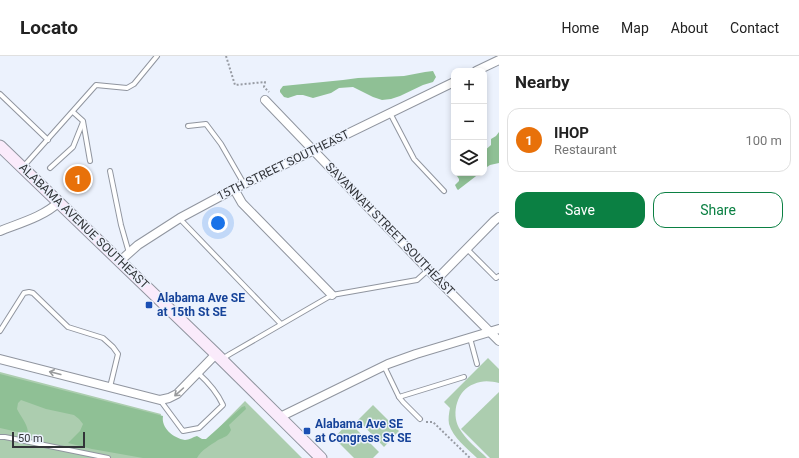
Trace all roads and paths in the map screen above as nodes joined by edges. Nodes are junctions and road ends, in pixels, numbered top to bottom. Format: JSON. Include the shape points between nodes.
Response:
{"nodes":[{"id":1,"x":157,"y":56,"type":"edge"},
{"id":2,"x":226,"y":56,"type":"edge"},
{"id":3,"x":499,"y":60,"type":"edge"},
{"id":4,"x":482,"y":68,"type":"edge"},
{"id":5,"x":451,"y":83,"type":"edge"},
{"id":6,"x":0,"y":94,"type":"edge"},
{"id":7,"x":267,"y":96,"type":"joint"},
{"id":8,"x":73,"y":112,"type":"junction"},
{"id":9,"x":390,"y":113,"type":"junction"},
{"id":10,"x":83,"y":122,"type":"junction"},
{"id":11,"x":188,"y":126,"type":"dead end"},
{"id":12,"x":48,"y":140,"type":"junction"},
{"id":13,"x":0,"y":146,"type":"edge"},
{"id":14,"x":313,"y":150,"type":"junction"},
{"id":15,"x":90,"y":160,"type":"dead end"},
{"id":16,"x":22,"y":167,"type":"junction"},
{"id":17,"x":50,"y":168,"type":"dead end"},
{"id":18,"x":110,"y":171,"type":"dead end"},
{"id":19,"x":244,"y":184,"type":"junction"},
{"id":20,"x":234,"y":189,"type":"junction"},
{"id":21,"x":444,"y":191,"type":"dead end"},
{"id":22,"x":59,"y":202,"type":"junction"},
{"id":23,"x":499,"y":217,"type":"edge"},
{"id":24,"x":180,"y":218,"type":"junction"},
{"id":25,"x":0,"y":231,"type":"edge"},
{"id":26,"x":467,"y":249,"type":"junction"},
{"id":27,"x":129,"y":254,"type":"junction"},
{"id":28,"x":120,"y":261,"type":"junction"},
{"id":29,"x":428,"y":270,"type":"junction"},
{"id":30,"x":499,"y":276,"type":"edge"},
{"id":31,"x":437,"y":279,"type":"junction"},
{"id":32,"x":332,"y":295,"type":"junction"},
{"id":33,"x":281,"y":324,"type":"junction"},
{"id":34,"x":499,"y":329,"type":"edge"},
{"id":35,"x":0,"y":331,"type":"edge"},
{"id":36,"x":490,"y":331,"type":"junction"},
{"id":37,"x":470,"y":337,"type":"junction"},
{"id":38,"x":499,"y":341,"type":"edge"},
{"id":39,"x":219,"y":357,"type":"junction"},
{"id":40,"x":0,"y":358,"type":"edge"},
{"id":41,"x":477,"y":364,"type":"dead end"},
{"id":42,"x":384,"y":365,"type":"junction"},
{"id":43,"x":198,"y":373,"type":"junction"},
{"id":44,"x":464,"y":377,"type":"dead end"},
{"id":45,"x":110,"y":387,"type":"junction"},
{"id":46,"x":399,"y":397,"type":"junction"},
{"id":47,"x":160,"y":400,"type":"junction"},
{"id":48,"x":280,"y":417,"type":"junction"},
{"id":49,"x":420,"y":419,"type":"joint"},
{"id":50,"x":0,"y":437,"type":"edge"},
{"id":51,"x":108,"y":458,"type":"edge"},
{"id":52,"x":321,"y":458,"type":"edge"},
{"id":53,"x":470,"y":458,"type":"edge"}],
"edges":[{"from":1,"to":8,"type":"lane","via":[[134,84],[127,88],[96,85]]},
{"from":2,"to":7,"type":"path","via":[[235,85],[266,82],[264,87]]},
{"from":3,"to":4,"type":"street"},
{"from":5,"to":9,"type":"street","name":"15TH STREET SOUTHEAST"},
{"from":6,"to":12,"type":"lane"},
{"from":7,"to":14,"type":"street","name":"SAVANNAH STREET SOUTHEAST"},
{"from":8,"to":10,"type":"lane"},
{"from":8,"to":12,"type":"lane"},
{"from":9,"to":14,"type":"street","name":"15TH STREET SOUTHEAST"},
{"from":9,"to":21,"type":"lane","via":[[414,159]]},
{"from":10,"to":15,"type":"lane"},
{"from":10,"to":17,"type":"lane","via":[[73,147]]},
{"from":11,"to":19,"type":"lane","via":[[206,124]]},
{"from":12,"to":16,"type":"lane"},
{"from":13,"to":16,"type":"main road","name":"ALABAMA AVENUE SOUTHEAST"},
{"from":14,"to":19,"type":"street","name":"15TH STREET SOUTHEAST"},
{"from":14,"to":29,"type":"street","name":"SAVANNAH STREET SOUTHEAST"},
{"from":16,"to":22,"type":"main road","name":"ALABAMA AVENUE SOUTHEAST"},
{"from":18,"to":27,"type":"lane"},
{"from":19,"to":20,"type":"street","name":"15TH STREET SOUTHEAST"},
{"from":20,"to":24,"type":"street","name":"15TH STREET SOUTHEAST"},
{"from":20,"to":32,"type":"street","via":[[242,203]]},
{"from":22,"to":25,"type":"street","via":[[42,214]]},
{"from":22,"to":28,"type":"main road","name":"ALABAMA AVENUE SOUTHEAST"},
{"from":23,"to":26,"type":"street"},
{"from":24,"to":27,"type":"street","name":"15TH STREET SOUTHEAST","via":[[138,245]]},
{"from":24,"to":33,"type":"lane"},
{"from":26,"to":30,"type":"lane","via":[[496,278]]},
{"from":26,"to":31,"type":"street"},
{"from":27,"to":28,"type":"street","name":"15TH STREET SOUTHEAST"},
{"from":28,"to":39,"type":"main road","name":"ALABAMA AVENUE SOUTHEAST"},
{"from":29,"to":31,"type":"street","name":"SAVANNAH STREET SOUTHEAST"},
{"from":29,"to":32,"type":"lane","via":[[417,280]]},
{"from":31,"to":36,"type":"street","name":"SAVANNAH STREET SOUTHEAST"},
{"from":32,"to":33,"type":"lane"},
{"from":33,"to":39,"type":"lane"},
{"from":34,"to":36,"type":"street"},
{"from":35,"to":45,"type":"lane","via":[[24,293],[33,293],[68,327],[103,338],[113,347],[118,354]]},
{"from":36,"to":37,"type":"street"},
{"from":36,"to":38,"type":"street","name":"SAVANNAH STREET SOUTHEAST"},
{"from":37,"to":41,"type":"lane"},
{"from":37,"to":42,"type":"street"},
{"from":39,"to":43,"type":"street"},
{"from":39,"to":48,"type":"main road","name":"ALABAMA AVENUE SOUTHEAST"},
{"from":45,"to":40,"type":"street","one_way":true},
{"from":42,"to":46,"type":"lane"},
{"from":42,"to":48,"type":"street"},
{"from":43,"to":47,"type":"street","one_way":true,"via":[[173,396]]},
{"from":43,"to":47,"type":"lane","via":[[223,405],[199,428],[183,431]]},
{"from":44,"to":46,"type":"lane"},
{"from":45,"to":47,"type":"street"},
{"from":46,"to":49,"type":"lane"},
{"from":48,"to":52,"type":"main road","name":"ALABAMA AVENUE SOUTHEAST"},
{"from":49,"to":53,"type":"path","via":[[433,422]]},
{"from":50,"to":51,"type":"lane"}]}
